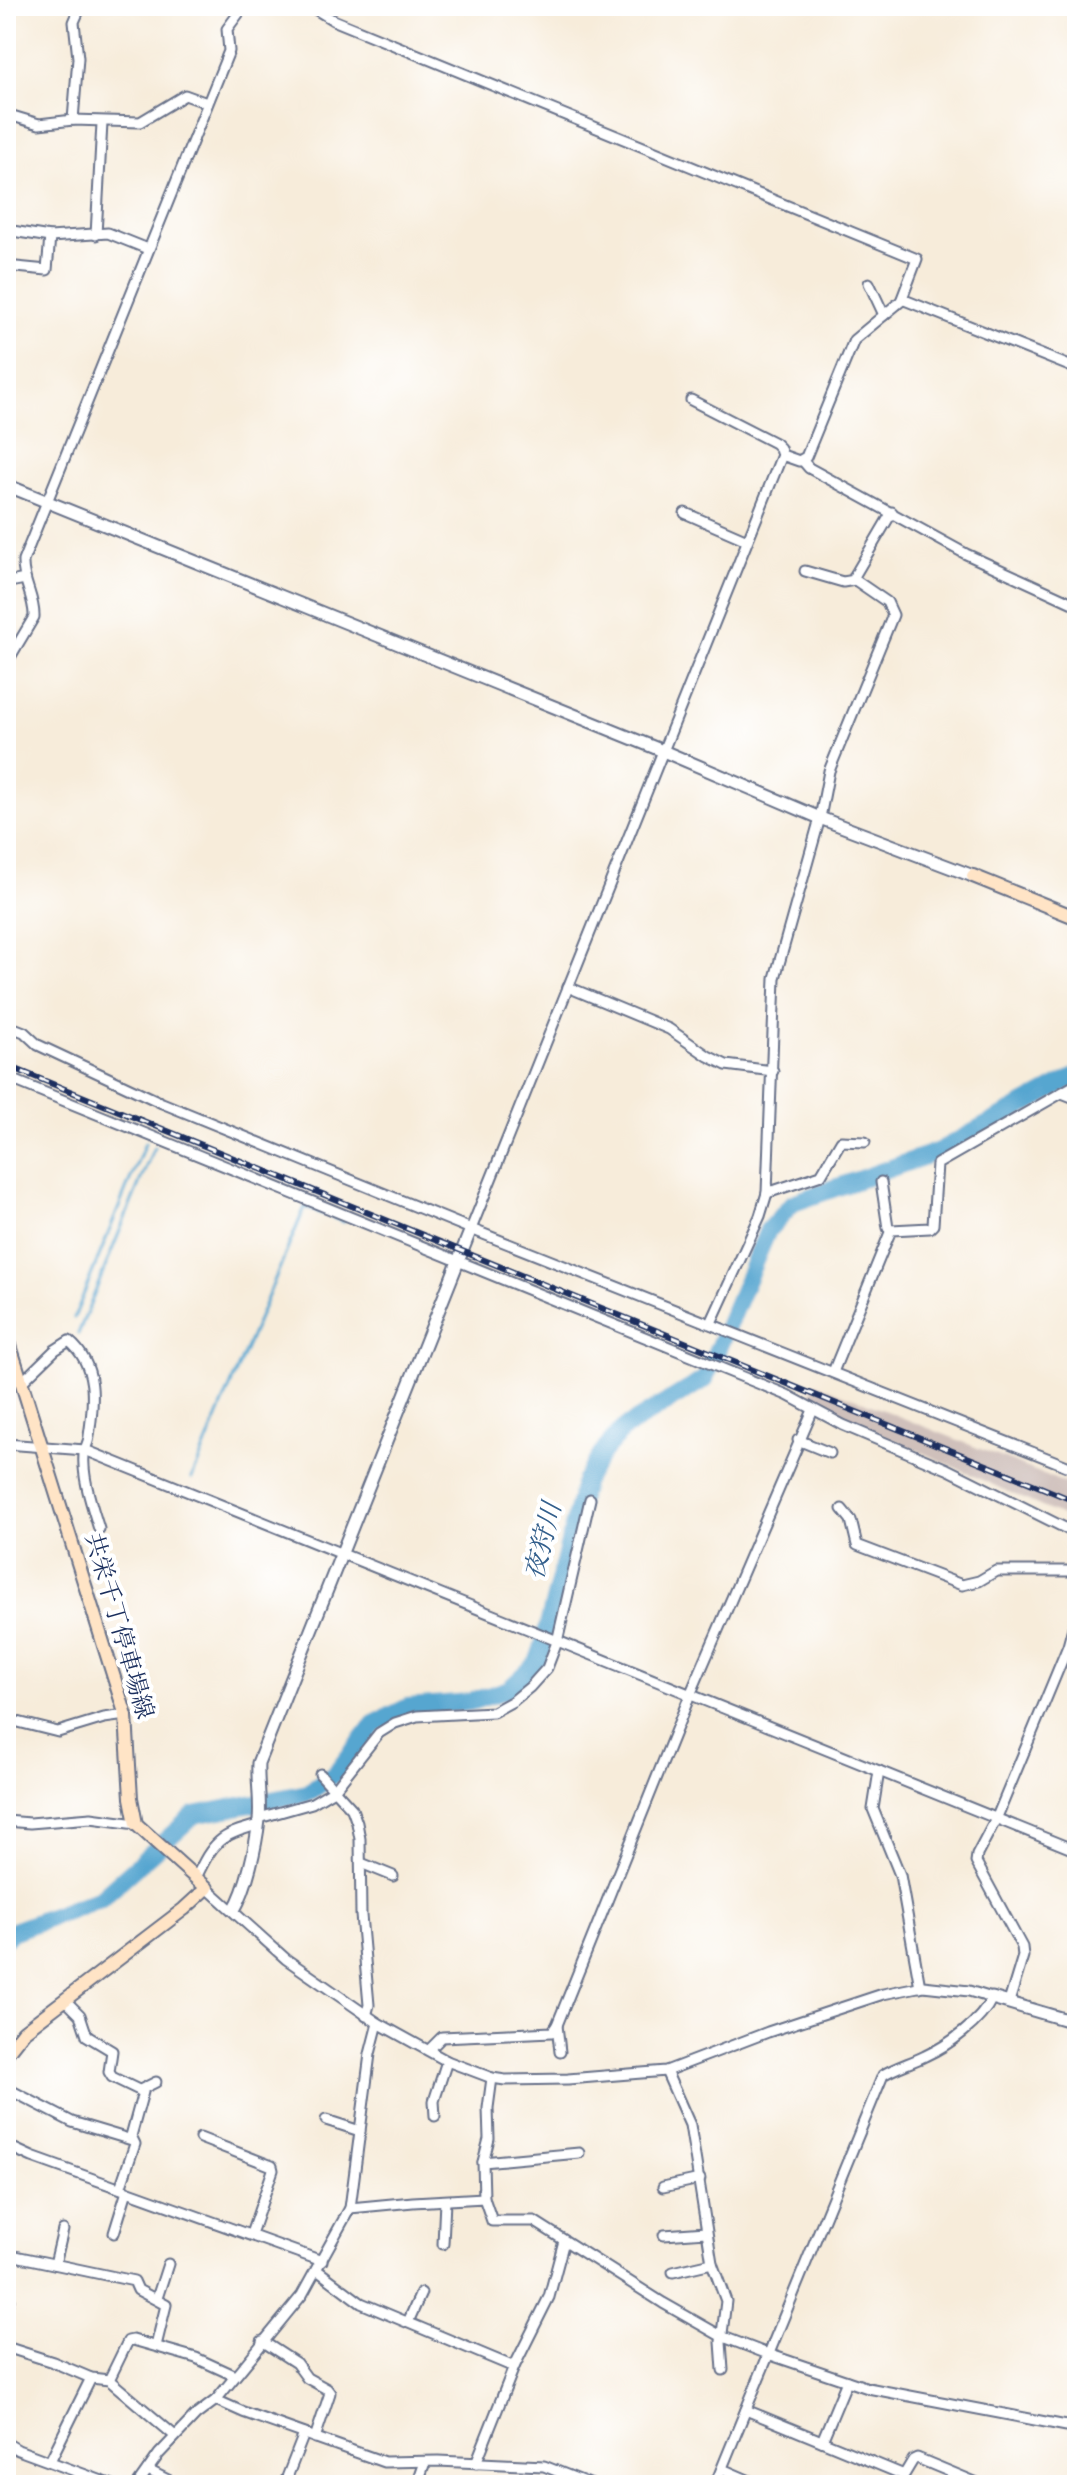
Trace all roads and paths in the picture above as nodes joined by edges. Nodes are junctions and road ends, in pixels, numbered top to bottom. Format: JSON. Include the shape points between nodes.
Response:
{"nodes":[{"id":1,"x":81,"y":6,"type":"edge"},
{"id":2,"x":244,"y":6,"type":"edge"},
{"id":3,"x":310,"y":6,"type":"edge"},
{"id":4,"x":207,"y":103,"type":"junction"},
{"id":5,"x":6,"y":114,"type":"edge"},
{"id":6,"x":73,"y":120,"type":"junction"},
{"id":7,"x":102,"y":123,"type":"junction"},
{"id":8,"x":6,"y":230,"type":"edge"},
{"id":9,"x":96,"y":235,"type":"junction"},
{"id":10,"x":50,"y":237,"type":"junction"},
{"id":11,"x":148,"y":249,"type":"junction"},
{"id":12,"x":6,"y":266,"type":"edge"},
{"id":13,"x":869,"y":283,"type":"dead end"},
{"id":14,"x":902,"y":299,"type":"junction"},
{"id":15,"x":884,"y":315,"type":"junction"},
{"id":16,"x":1077,"y":369,"type":"edge"},
{"id":17,"x":691,"y":400,"type":"dead end"},
{"id":18,"x":782,"y":455,"type":"junction"},
{"id":19,"x":803,"y":461,"type":"junction"},
{"id":20,"x":6,"y":485,"type":"edge"},
{"id":21,"x":47,"y":502,"type":"junction"},
{"id":22,"x":892,"y":512,"type":"junction"},
{"id":23,"x":685,"y":513,"type":"dead end"},
{"id":24,"x":747,"y":540,"type":"junction"},
{"id":25,"x":805,"y":571,"type":"dead end"},
{"id":26,"x":25,"y":579,"type":"junction"},
{"id":27,"x":6,"y":580,"type":"edge"},
{"id":28,"x":855,"y":580,"type":"junction"},
{"id":29,"x":1077,"y":605,"type":"edge"},
{"id":30,"x":6,"y":664,"type":"edge"},
{"id":31,"x":663,"y":751,"type":"junction"},
{"id":32,"x":820,"y":818,"type":"junction"},
{"id":33,"x":973,"y":876,"type":"joint"},
{"id":34,"x":1077,"y":918,"type":"edge"},
{"id":35,"x":568,"y":987,"type":"junction"},
{"id":36,"x":6,"y":1025,"type":"edge"},
{"id":37,"x":773,"y":1071,"type":"junction"},
{"id":38,"x":6,"y":1077,"type":"edge"},
{"id":39,"x":1077,"y":1084,"type":"edge"},
{"id":40,"x":1062,"y":1093,"type":"junction"},
{"id":41,"x":1077,"y":1099,"type":"edge"},
{"id":42,"x":865,"y":1142,"type":"dead end"},
{"id":43,"x":881,"y":1182,"type":"dead end"},
{"id":44,"x":774,"y":1191,"type":"junction"},
{"id":45,"x":471,"y":1229,"type":"junction"},
{"id":46,"x":891,"y":1230,"type":"junction"},
{"id":47,"x":458,"y":1260,"type":"junction"},
{"id":48,"x":711,"y":1323,"type":"junction"},
{"id":49,"x":6,"y":1333,"type":"edge"},
{"id":50,"x":833,"y":1372,"type":"junction"},
{"id":51,"x":22,"y":1382,"type":"junction"},
{"id":52,"x":813,"y":1410,"type":"junction"},
{"id":53,"x":798,"y":1440,"type":"junction"},
{"id":54,"x":6,"y":1444,"type":"edge"},
{"id":55,"x":43,"y":1448,"type":"junction"},
{"id":56,"x":85,"y":1450,"type":"junction"},
{"id":57,"x":830,"y":1453,"type":"dead end"},
{"id":58,"x":1077,"y":1470,"type":"edge"},
{"id":59,"x":590,"y":1499,"type":"dead end"},
{"id":60,"x":842,"y":1509,"type":"dead end"},
{"id":61,"x":99,"y":1529,"type":"dead end"},
{"id":62,"x":1077,"y":1534,"type":"edge"},
{"id":63,"x":342,"y":1552,"type":"junction"},
{"id":64,"x":1076,"y":1571,"type":"edge"},
{"id":65,"x":1077,"y":1601,"type":"edge"},
{"id":66,"x":1077,"y":1613,"type":"edge"},
{"id":67,"x":556,"y":1642,"type":"junction"},
{"id":68,"x":690,"y":1695,"type":"junction"},
{"id":69,"x":126,"y":1715,"type":"junction"},
{"id":70,"x":6,"y":1719,"type":"edge"},
{"id":71,"x":879,"y":1771,"type":"junction"},
{"id":72,"x":321,"y":1776,"type":"dead end"},
{"id":73,"x":333,"y":1789,"type":"junction"},
{"id":74,"x":997,"y":1817,"type":"junction"},
{"id":75,"x":259,"y":1819,"type":"junction"},
{"id":76,"x":6,"y":1821,"type":"edge"},
{"id":77,"x":136,"y":1824,"type":"junction"},
{"id":78,"x":1077,"y":1851,"type":"edge"},
{"id":79,"x":361,"y":1863,"type":"junction"},
{"id":80,"x":393,"y":1876,"type":"dead end"},
{"id":81,"x":196,"y":1878,"type":"junction"},
{"id":82,"x":207,"y":1888,"type":"junction"},
{"id":83,"x":234,"y":1910,"type":"junction"},
{"id":84,"x":920,"y":1987,"type":"junction"},
{"id":85,"x":992,"y":1998,"type":"junction"},
{"id":86,"x":65,"y":2000,"type":"junction"},
{"id":87,"x":1009,"y":2002,"type":"junction"},
{"id":88,"x":366,"y":2016,"type":"junction"},
{"id":89,"x":378,"y":2023,"type":"junction"},
{"id":90,"x":1077,"y":2023,"type":"edge"},
{"id":91,"x":557,"y":2025,"type":"junction"},
{"id":92,"x":429,"y":2050,"type":"junction"},
{"id":93,"x":560,"y":2052,"type":"dead end"},
{"id":94,"x":6,"y":2054,"type":"edge"},
{"id":95,"x":447,"y":2061,"type":"junction"},
{"id":96,"x":666,"y":2071,"type":"junction"},
{"id":97,"x":492,"y":2078,"type":"junction"},
{"id":98,"x":156,"y":2082,"type":"dead end"},
{"id":99,"x":6,"y":2088,"type":"edge"},
{"id":100,"x":142,"y":2089,"type":"junction"},
{"id":101,"x":435,"y":2116,"type":"dead end"},
{"id":102,"x":326,"y":2120,"type":"dead end"},
{"id":103,"x":360,"y":2131,"type":"junction"},
{"id":104,"x":200,"y":2138,"type":"dead end"},
{"id":105,"x":132,"y":2140,"type":"junction"},
{"id":106,"x":6,"y":2145,"type":"edge"},
{"id":107,"x":579,"y":2153,"type":"dead end"},
{"id":108,"x":483,"y":2162,"type":"junction"},
{"id":109,"x":700,"y":2179,"type":"junction"},
{"id":110,"x":663,"y":2187,"type":"dead end"},
{"id":111,"x":123,"y":2190,"type":"junction"},
{"id":112,"x":484,"y":2198,"type":"junction"},
{"id":113,"x":445,"y":2201,"type":"junction"},
{"id":114,"x":350,"y":2208,"type":"junction"},
{"id":115,"x":63,"y":2230,"type":"dead end"},
{"id":116,"x":706,"y":2232,"type":"junction"},
{"id":117,"x":114,"y":2233,"type":"dead end"},
{"id":118,"x":251,"y":2234,"type":"junction"},
{"id":119,"x":664,"y":2235,"type":"dead end"},
{"id":120,"x":564,"y":2241,"type":"junction"},
{"id":121,"x":443,"y":2244,"type":"dead end"},
{"id":122,"x":6,"y":2254,"type":"edge"},
{"id":123,"x":712,"y":2263,"type":"junction"},
{"id":124,"x":55,"y":2264,"type":"junction"},
{"id":125,"x":168,"y":2264,"type":"dead end"},
{"id":126,"x":319,"y":2265,"type":"junction"},
{"id":127,"x":673,"y":2272,"type":"dead end"},
{"id":128,"x":421,"y":2293,"type":"dead end"},
{"id":129,"x":157,"y":2298,"type":"junction"},
{"id":130,"x":408,"y":2322,"type":"junction"},
{"id":131,"x":721,"y":2336,"type":"junction"},
{"id":132,"x":262,"y":2341,"type":"junction"},
{"id":133,"x":156,"y":2346,"type":"junction"},
{"id":134,"x":6,"y":2347,"type":"edge"},
{"id":135,"x":768,"y":2354,"type":"junction"},
{"id":136,"x":514,"y":2367,"type":"junction"},
{"id":137,"x":723,"y":2370,"type":"dead end"},
{"id":138,"x":235,"y":2376,"type":"junction"},
{"id":139,"x":91,"y":2378,"type":"junction"},
{"id":140,"x":109,"y":2380,"type":"junction"},
{"id":141,"x":847,"y":2381,"type":"junction"},
{"id":142,"x":216,"y":2400,"type":"junction"},
{"id":143,"x":746,"y":2410,"type":"junction"},
{"id":144,"x":1077,"y":2428,"type":"edge"},
{"id":145,"x":304,"y":2434,"type":"junction"},
{"id":146,"x":175,"y":2436,"type":"junction"},
{"id":147,"x":315,"y":2438,"type":"junction"},
{"id":148,"x":822,"y":2441,"type":"junction"},
{"id":149,"x":6,"y":2443,"type":"edge"},
{"id":150,"x":50,"y":2461,"type":"junction"},
{"id":151,"x":425,"y":2462,"type":"junction"},
{"id":152,"x":476,"y":2463,"type":"junction"},
{"id":153,"x":722,"y":2469,"type":"junction"},
{"id":154,"x":148,"y":2470,"type":"junction"},
{"id":155,"x":113,"y":2485,"type":"edge"},
{"id":156,"x":137,"y":2485,"type":"edge"},
{"id":157,"x":178,"y":2485,"type":"edge"},
{"id":158,"x":284,"y":2485,"type":"edge"},
{"id":159,"x":417,"y":2485,"type":"edge"},
{"id":160,"x":592,"y":2485,"type":"edge"},
{"id":161,"x":715,"y":2485,"type":"edge"},
{"id":162,"x":759,"y":2485,"type":"edge"},
{"id":163,"x":982,"y":2485,"type":"edge"}],
"edges":[{"from":1,"to":6,"type":"street","via":[[74,22],[78,58]]},
{"from":2,"to":4,"type":"street","via":[[227,29],[229,51]]},
{"from":3,"to":14,"type":"street","via":[[333,20],[917,259]]},
{"from":4,"to":7,"type":"street","via":[[185,95],[140,122]]},
{"from":4,"to":11,"type":"street"},
{"from":5,"to":6,"type":"street","via":[[39,124]]},
{"from":6,"to":7,"type":"street"},
{"from":7,"to":9,"type":"street"},
{"from":8,"to":10,"type":"street"},
{"from":9,"to":10,"type":"street"},
{"from":9,"to":11,"type":"street","via":[[108,233]]},
{"from":10,"to":12,"type":"street","via":[[47,270]]},
{"from":11,"to":21,"type":"street"},
{"from":13,"to":15,"type":"street"},
{"from":14,"to":15,"type":"street"},
{"from":14,"to":16,"type":"street"},
{"from":15,"to":19,"type":"street","via":[[854,340]]},
{"from":17,"to":18,"type":"street","via":[[775,443]]},
{"from":18,"to":19,"type":"street"},
{"from":18,"to":24,"type":"street"},
{"from":19,"to":22,"type":"street"},
{"from":20,"to":21,"type":"street"},
{"from":21,"to":26,"type":"street","via":[[23,561]]},
{"from":21,"to":31,"type":"street"},
{"from":22,"to":28,"type":"street"},
{"from":22,"to":29,"type":"street","via":[[966,554]]},
{"from":23,"to":24,"type":"street"},
{"from":24,"to":31,"type":"street"},
{"from":25,"to":28,"type":"street","via":[[843,582]]},
{"from":26,"to":27,"type":"street"},
{"from":26,"to":30,"type":"street","via":[[34,617]]},
{"from":28,"to":32,"type":"street","via":[[887,602],[893,615],[829,771]]},
{"from":31,"to":32,"type":"street"},
{"from":31,"to":35,"type":"street"},
{"from":32,"to":33,"type":"street"},
{"from":32,"to":37,"type":"street","via":[[774,984]]},
{"from":33,"to":34,"type":"main road"},
{"from":35,"to":37,"type":"street","via":[[669,1029],[726,1065]]},
{"from":35,"to":45,"type":"street"},
{"from":36,"to":45,"type":"street","via":[[162,1103]]},
{"from":37,"to":44,"type":"street"},
{"from":38,"to":47,"type":"street"},
{"from":39,"to":40,"type":"street"},
{"from":40,"to":41,"type":"street"},
{"from":40,"to":46,"type":"street","via":[[937,1164],[930,1228]]},
{"from":42,"to":44,"type":"street","via":[[841,1141],[821,1175]]},
{"from":43,"to":46,"type":"street"},
{"from":44,"to":48,"type":"street"},
{"from":45,"to":47,"type":"street"},
{"from":45,"to":48,"type":"street"},
{"from":46,"to":50,"type":"street"},
{"from":47,"to":52,"type":"street"},
{"from":47,"to":63,"type":"street"},
{"from":48,"to":50,"type":"street"},
{"from":49,"to":51,"type":"main road","name":"共栄千丁停車場線"},
{"from":50,"to":58,"type":"street"},
{"from":51,"to":55,"type":"main road","name":"共栄千丁停車場線"},
{"from":51,"to":56,"type":"street","via":[[55,1350],[73,1343],[91,1373],[94,1392]]},
{"from":52,"to":53,"type":"street"},
{"from":52,"to":62,"type":"street"},
{"from":53,"to":57,"type":"street"},
{"from":53,"to":68,"type":"street"},
{"from":54,"to":55,"type":"street"},
{"from":55,"to":56,"type":"street"},
{"from":55,"to":69,"type":"main road","name":"共栄千丁停車場線"},
{"from":56,"to":61,"type":"street"},
{"from":56,"to":63,"type":"street"},
{"from":59,"to":67,"type":"street"},
{"from":60,"to":64,"type":"street","via":[[851,1520],[857,1545],[962,1585],[996,1571]]},
{"from":63,"to":67,"type":"street"},
{"from":63,"to":75,"type":"street","via":[[258,1763]]},
{"from":64,"to":65,"type":"street"},
{"from":66,"to":74,"type":"street"},
{"from":67,"to":68,"type":"street"},
{"from":67,"to":73,"type":"street","via":[[547,1668],[513,1701],[493,1712],[417,1716],[395,1723],[379,1733]]},
{"from":68,"to":71,"type":"street"},
{"from":68,"to":91,"type":"street"},
{"from":69,"to":70,"type":"street","via":[[58,1732]]},
{"from":69,"to":77,"type":"main road","name":"共栄千丁停車場線"},
{"from":71,"to":74,"type":"street"},
{"from":71,"to":84,"type":"street","via":[[873,1809],[900,1875]]},
{"from":72,"to":73,"type":"street"},
{"from":73,"to":75,"type":"street","via":[[312,1803]]},
{"from":73,"to":79,"type":"street","via":[[352,1809]]},
{"from":74,"to":78,"type":"street"},
{"from":74,"to":87,"type":"street","via":[[976,1862],[1022,1947]]},
{"from":75,"to":81,"type":"street","via":[[219,1839]]},
{"from":75,"to":83,"type":"street"},
{"from":76,"to":77,"type":"street","via":[[91,1818]]},
{"from":77,"to":81,"type":"main road"},
{"from":79,"to":80,"type":"street"},
{"from":79,"to":88,"type":"street"},
{"from":81,"to":82,"type":"main road"},
{"from":82,"to":83,"type":"street"},
{"from":82,"to":86,"type":"main road"},
{"from":83,"to":88,"type":"street","via":[[286,1959]]},
{"from":84,"to":85,"type":"street"},
{"from":84,"to":96,"type":"street","via":[[883,1994]]},
{"from":85,"to":87,"type":"street"},
{"from":85,"to":135,"type":"street","via":[[987,2009],[953,2038],[883,2075]]},
{"from":86,"to":94,"type":"main road","via":[[24,2031]]},
{"from":86,"to":100,"type":"street","via":[[80,2015],[87,2036],[112,2051],[112,2077]]},
{"from":87,"to":90,"type":"street"},
{"from":88,"to":89,"type":"street"},
{"from":89,"to":92,"type":"street"},
{"from":89,"to":103,"type":"street"},
{"from":91,"to":92,"type":"street","via":[[552,2032],[442,2037]]},
{"from":91,"to":93,"type":"street"},
{"from":92,"to":95,"type":"street"},
{"from":95,"to":97,"type":"street"},
{"from":95,"to":101,"type":"street","via":[[434,2101]]},
{"from":96,"to":97,"type":"street","via":[[527,2081]]},
{"from":96,"to":109,"type":"street","via":[[690,2125]]},
{"from":97,"to":108,"type":"street"},
{"from":98,"to":100,"type":"street"},
{"from":99,"to":105,"type":"street","via":[[72,2122]]},
{"from":100,"to":105,"type":"street"},
{"from":102,"to":103,"type":"street"},
{"from":103,"to":114,"type":"street"},
{"from":104,"to":118,"type":"street","via":[[272,2166]]},
{"from":105,"to":111,"type":"street"},
{"from":106,"to":111,"type":"street"},
{"from":107,"to":108,"type":"street"},
{"from":108,"to":112,"type":"street"},
{"from":109,"to":110,"type":"street"},
{"from":109,"to":116,"type":"street"},
{"from":111,"to":117,"type":"street"},
{"from":111,"to":118,"type":"street"},
{"from":112,"to":113,"type":"street"},
{"from":112,"to":120,"type":"street","via":[[492,2221],[534,2221]]},
{"from":113,"to":114,"type":"street"},
{"from":113,"to":121,"type":"street"},
{"from":114,"to":126,"type":"street"},
{"from":115,"to":124,"type":"street"},
{"from":116,"to":119,"type":"street"},
{"from":116,"to":123,"type":"street"},
{"from":118,"to":126,"type":"street"},
{"from":120,"to":131,"type":"street"},
{"from":120,"to":136,"type":"street","via":[[549,2297]]},
{"from":122,"to":124,"type":"street"},
{"from":123,"to":127,"type":"street"},
{"from":123,"to":131,"type":"street","via":[[726,2301]]},
{"from":124,"to":129,"type":"street","via":[[134,2281],[138,2290]]},
{"from":125,"to":129,"type":"street"},
{"from":126,"to":130,"type":"street","via":[[361,2303]]},
{"from":126,"to":132,"type":"street","via":[[302,2295]]},
{"from":128,"to":130,"type":"street"},
{"from":129,"to":133,"type":"street","via":[[166,2309]]},
{"from":130,"to":136,"type":"street"},
{"from":131,"to":135,"type":"street"},
{"from":131,"to":137,"type":"street"},
{"from":132,"to":138,"type":"street"},
{"from":132,"to":147,"type":"street","via":[[330,2393]]},
{"from":133,"to":138,"type":"street"},
{"from":133,"to":140,"type":"street","via":[[128,2341]]},
{"from":134,"to":139,"type":"street"},
{"from":135,"to":141,"type":"street"},
{"from":135,"to":143,"type":"street"},
{"from":136,"to":152,"type":"street"},
{"from":138,"to":142,"type":"street"},
{"from":139,"to":140,"type":"street"},
{"from":139,"to":150,"type":"street"},
{"from":140,"to":146,"type":"street"},
{"from":141,"to":144,"type":"street"},
{"from":141,"to":148,"type":"street"},
{"from":142,"to":145,"type":"street"},
{"from":142,"to":146,"type":"street"},
{"from":143,"to":148,"type":"street"},
{"from":143,"to":153,"type":"street"},
{"from":145,"to":147,"type":"street"},
{"from":145,"to":158,"type":"street"},
{"from":146,"to":154,"type":"street"},
{"from":147,"to":151,"type":"street","via":[[384,2462]]},
{"from":148,"to":163,"type":"street","via":[[904,2475],[917,2458]]},
{"from":149,"to":150,"type":"street"},
{"from":150,"to":155,"type":"street"},
{"from":151,"to":152,"type":"street"},
{"from":151,"to":159,"type":"street"},
{"from":152,"to":160,"type":"street","via":[[544,2466]]},
{"from":153,"to":161,"type":"street"},
{"from":153,"to":162,"type":"street"},
{"from":154,"to":156,"type":"street"},
{"from":154,"to":157,"type":"street"}]}
